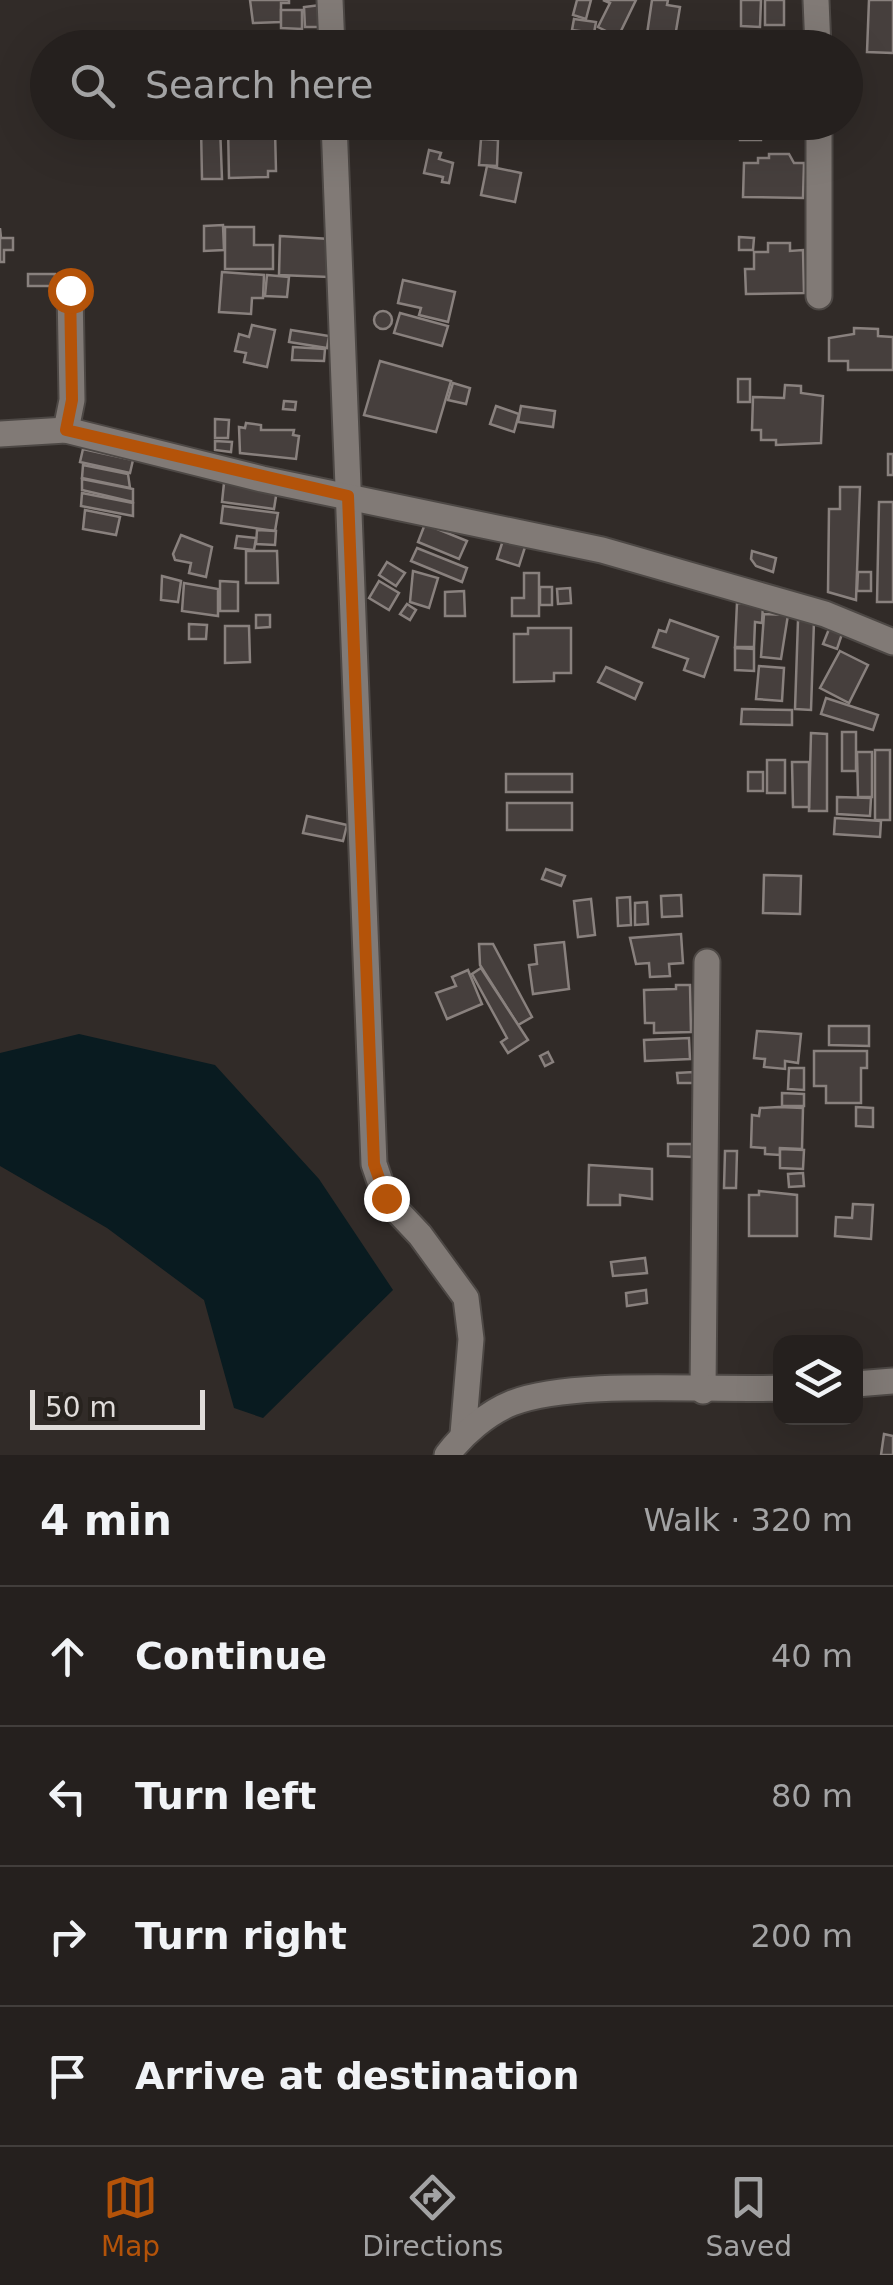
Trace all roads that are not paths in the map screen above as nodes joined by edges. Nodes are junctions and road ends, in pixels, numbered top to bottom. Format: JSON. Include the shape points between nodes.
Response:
{"nodes":[{"id":1,"x":330,"y":0,"type":"edge"},
{"id":2,"x":816,"y":0,"type":"edge"},
{"id":3,"x":331,"y":30,"type":"edge"},
{"id":4,"x":817,"y":30,"type":"edge"},
{"id":5,"x":335,"y":140,"type":"edge"},
{"id":6,"x":819,"y":140,"type":"edge"},
{"id":7,"x":70,"y":290,"type":"dead end"},
{"id":8,"x":819,"y":296,"type":"dead end"},
{"id":9,"x":66,"y":430,"type":"junction"},
{"id":10,"x":0,"y":434,"type":"edge"},
{"id":11,"x":348,"y":496,"type":"junction"},
{"id":12,"x":893,"y":642,"type":"edge"},
{"id":13,"x":707,"y":962,"type":"dead end"},
{"id":14,"x":893,"y":1381,"type":"edge"},
{"id":15,"x":863,"y":1383,"type":"edge"},
{"id":16,"x":773,"y":1388,"type":"edge"},
{"id":17,"x":703,"y":1391,"type":"junction"},
{"id":18,"x":463,"y":1434,"type":"junction"},
{"id":19,"x":446,"y":1455,"type":"edge"}],
"edges":[{"from":1,"to":3,"type":"street"},
{"from":2,"to":4,"type":"street"},
{"from":5,"to":11,"type":"street"},
{"from":6,"to":8,"type":"street"},
{"from":7,"to":9,"type":"street","via":[[72,400]]},
{"from":9,"to":10,"type":"street"},
{"from":9,"to":11,"type":"street"},
{"from":11,"to":12,"type":"street","via":[[602,550],[824,614]]},
{"from":11,"to":18,"type":"street","via":[[374,1164],[386,1198],[466,1298],[471,1339]]},
{"from":13,"to":17,"type":"street"},
{"from":14,"to":15,"type":"street"},
{"from":16,"to":17,"type":"street"},
{"from":17,"to":18,"type":"street","via":[[586,1390],[512,1403]]},
{"from":18,"to":19,"type":"street"}]}
